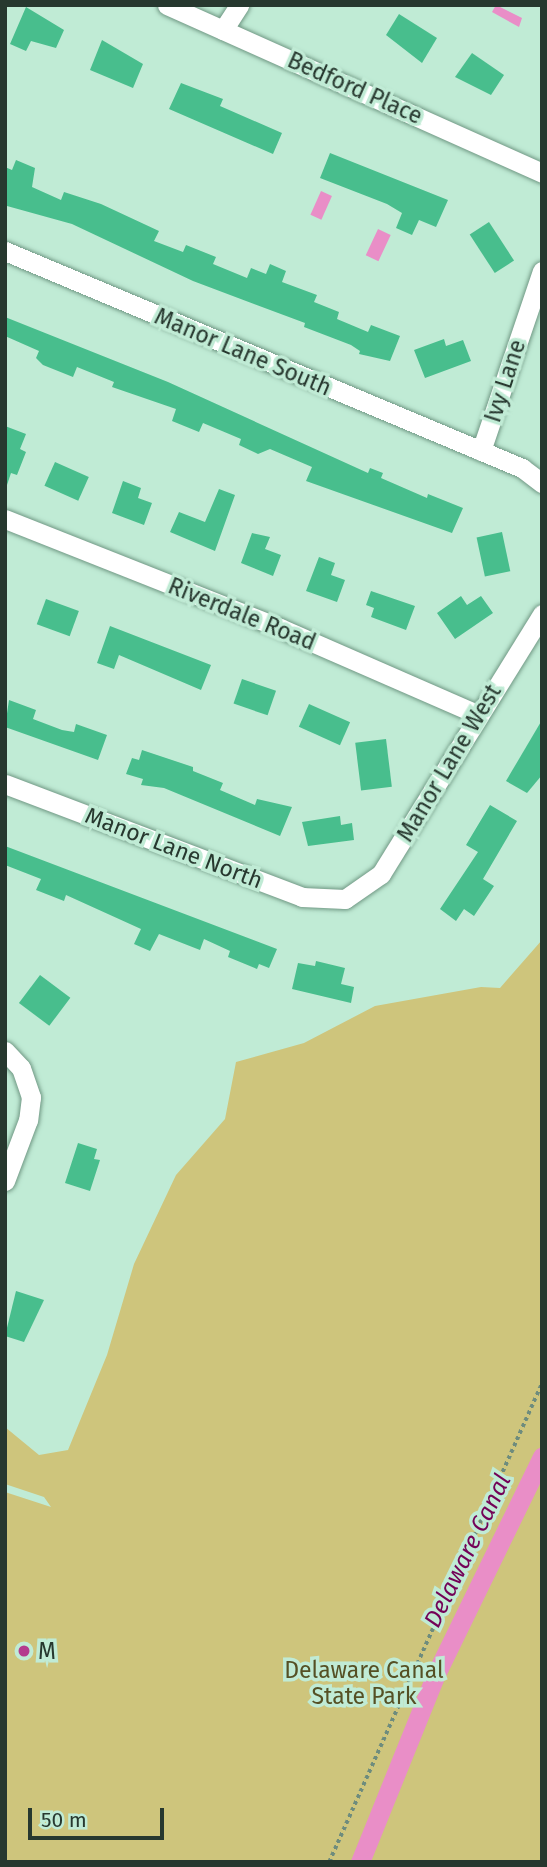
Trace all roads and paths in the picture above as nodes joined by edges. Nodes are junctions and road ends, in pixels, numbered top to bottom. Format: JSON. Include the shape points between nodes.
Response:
{"nodes":[{"id":1,"x":167,"y":5,"type":"edge"},
{"id":2,"x":239,"y":5,"type":"edge"},
{"id":3,"x":223,"y":30,"type":"junction"},
{"id":4,"x":542,"y":173,"type":"edge"},
{"id":5,"x":5,"y":251,"type":"edge"},
{"id":6,"x":542,"y":271,"type":"edge"},
{"id":7,"x":481,"y":451,"type":"junction"},
{"id":8,"x":542,"y":483,"type":"edge"},
{"id":9,"x":5,"y":519,"type":"edge"},
{"id":10,"x":542,"y":614,"type":"edge"},
{"id":11,"x":477,"y":714,"type":"junction"},
{"id":12,"x":5,"y":784,"type":"edge"},
{"id":13,"x":345,"y":899,"type":"joint"},
{"id":14,"x":5,"y":1051,"type":"edge"},
{"id":15,"x":5,"y":1181,"type":"edge"},
{"id":16,"x":542,"y":1382,"type":"edge"},
{"id":17,"x":329,"y":1862,"type":"edge"}],
"edges":[{"from":1,"to":3,"type":"street","name":"Bedford Place"},
{"from":2,"to":3,"type":"street"},
{"from":3,"to":4,"type":"street","name":"Bedford Place"},
{"from":5,"to":7,"type":"street","name":"Manor Lane South"},
{"from":6,"to":7,"type":"street","name":"Ivy Lane"},
{"from":7,"to":8,"type":"street","via":[[522,468]]},
{"from":9,"to":11,"type":"street","name":"Riverdale Road","via":[[280,628]]},
{"from":10,"to":11,"type":"street","name":"Manor Lane West"},
{"from":11,"to":13,"type":"street","name":"Manor Lane West","via":[[381,874]]},
{"from":12,"to":13,"type":"street","name":"Manor Lane North","via":[[302,897]]},
{"from":14,"to":15,"type":"street","via":[[27,1079],[30,1112]]},
{"from":16,"to":17,"type":"path"}]}
